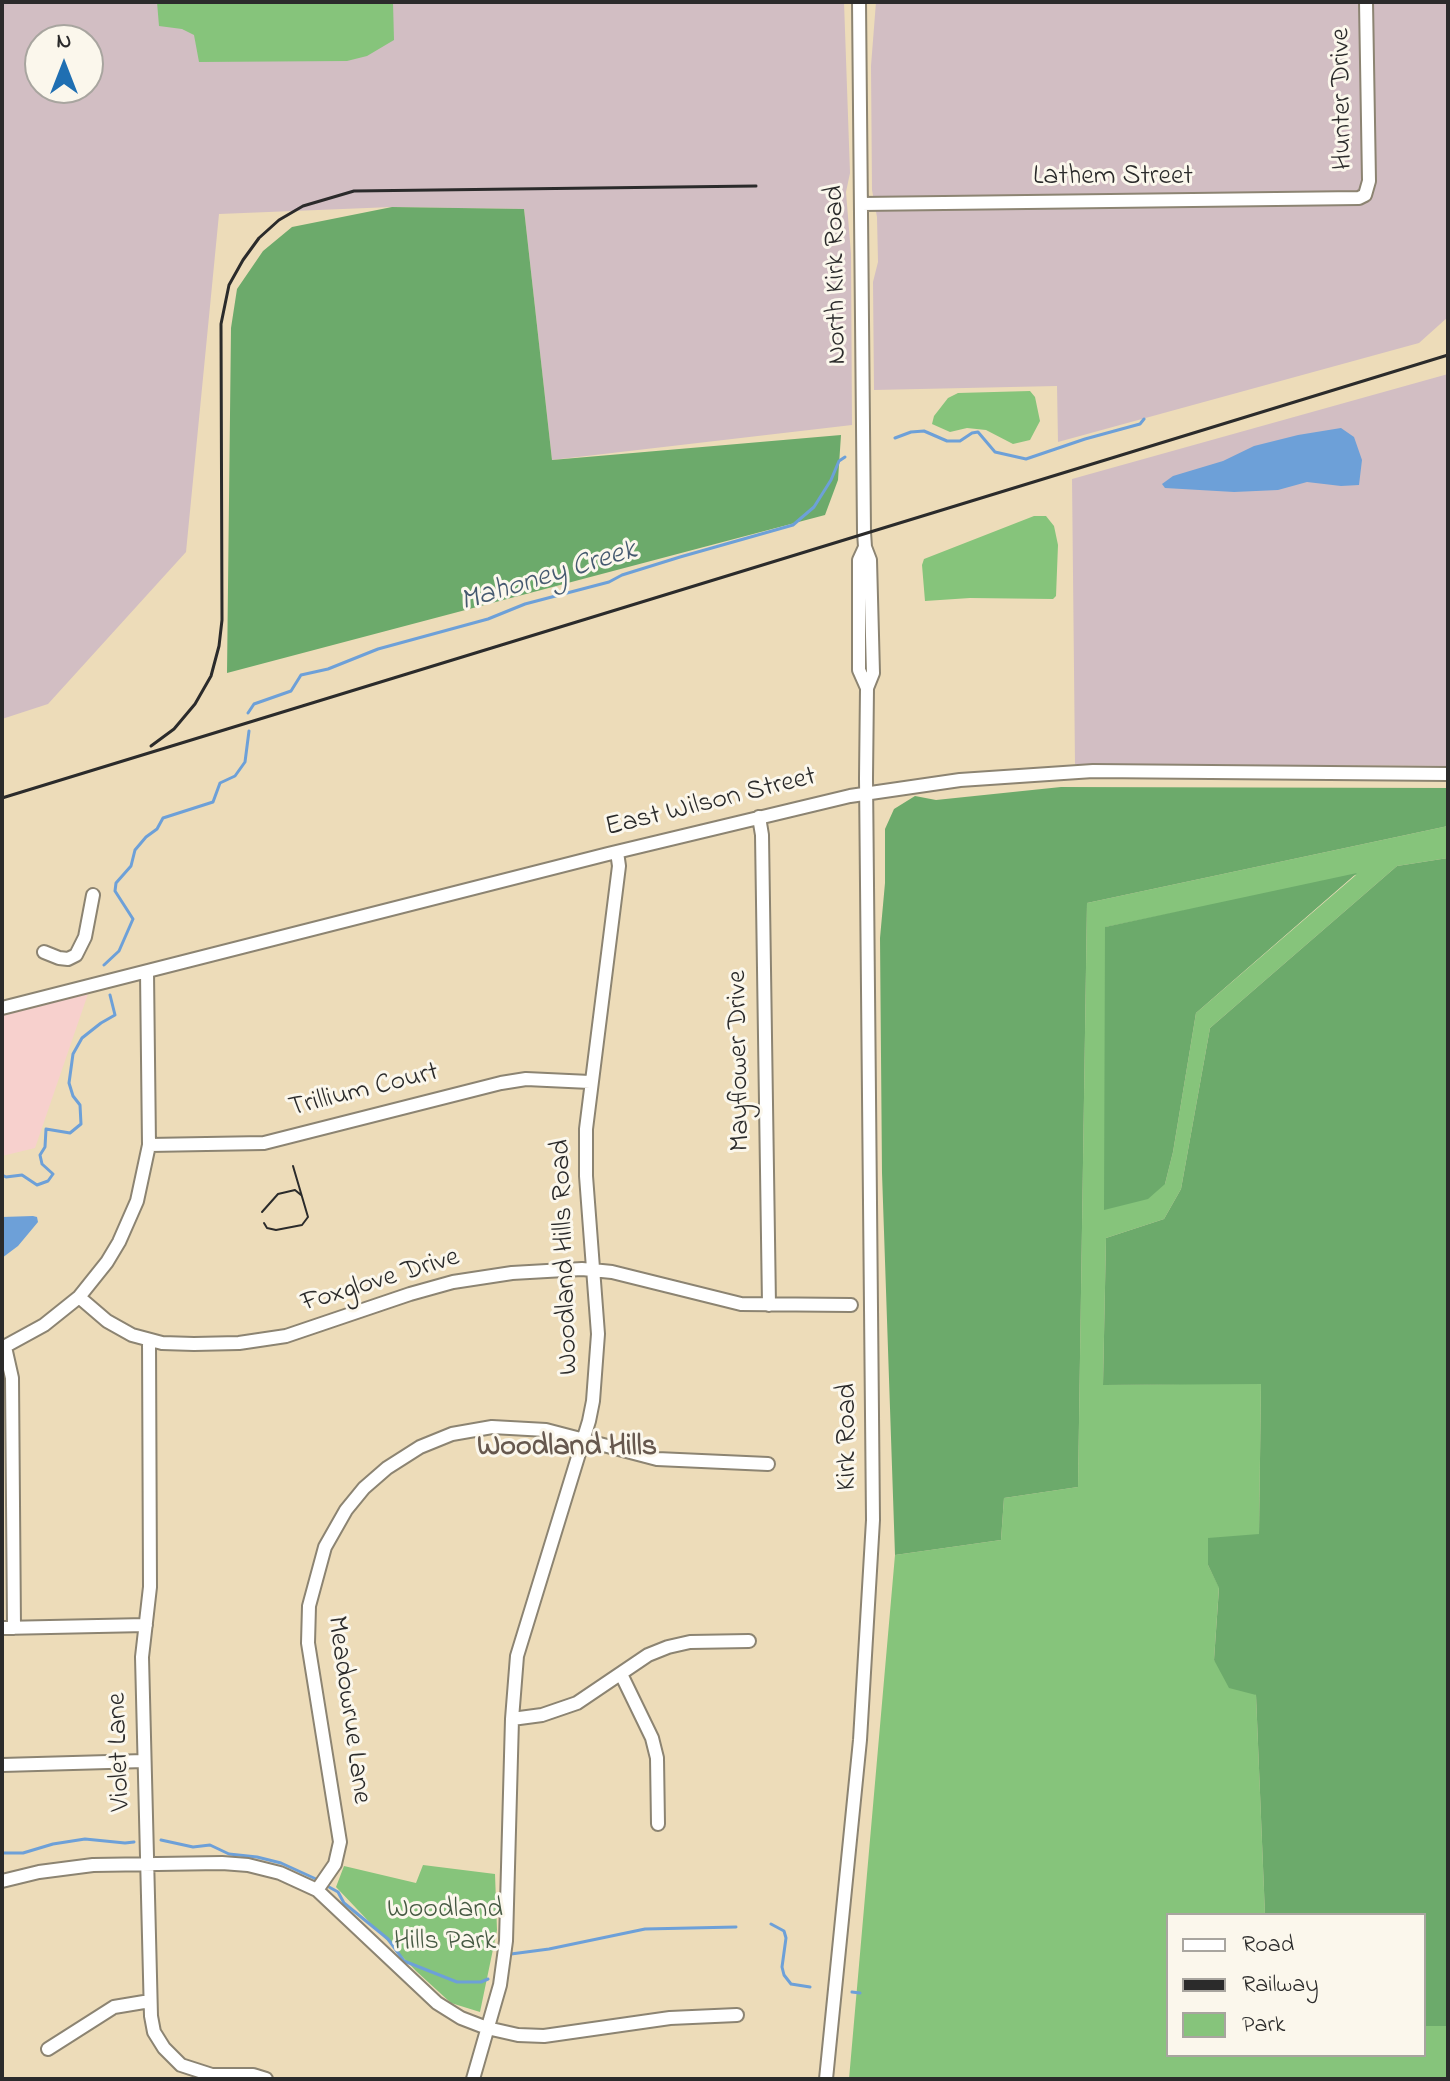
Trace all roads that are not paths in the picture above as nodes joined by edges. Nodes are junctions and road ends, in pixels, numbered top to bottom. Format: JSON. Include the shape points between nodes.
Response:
{"nodes":[{"id":1,"x":859,"y":2,"type":"edge"},
{"id":2,"x":1366,"y":2,"type":"edge"},
{"id":3,"x":1365,"y":195,"type":"joint"},
{"id":4,"x":861,"y":204,"type":"junction"},
{"id":5,"x":1448,"y":774,"type":"edge"},
{"id":6,"x":866,"y":794,"type":"junction"},
{"id":7,"x":759,"y":817,"type":"junction"},
{"id":8,"x":617,"y":852,"type":"junction"},
{"id":9,"x":93,"y":895,"type":"dead end"},
{"id":10,"x":44,"y":952,"type":"dead end"},
{"id":11,"x":147,"y":972,"type":"junction"},
{"id":12,"x":2,"y":1008,"type":"edge"},
{"id":13,"x":590,"y":1082,"type":"junction"},
{"id":14,"x":149,"y":1145,"type":"junction"},
{"id":15,"x":593,"y":1269,"type":"junction"},
{"id":16,"x":79,"y":1297,"type":"junction"},
{"id":17,"x":769,"y":1305,"type":"junction"},
{"id":18,"x":851,"y":1305,"type":"dead end"},
{"id":19,"x":149,"y":1340,"type":"junction"},
{"id":20,"x":3,"y":1347,"type":"edge"},
{"id":21,"x":583,"y":1441,"type":"junction"},
{"id":22,"x":768,"y":1464,"type":"dead end"},
{"id":23,"x":146,"y":1625,"type":"junction"},
{"id":24,"x":8,"y":1628,"type":"edge"},
{"id":25,"x":749,"y":1641,"type":"dead end"},
{"id":26,"x":621,"y":1674,"type":"junction"},
{"id":27,"x":512,"y":1719,"type":"junction"},
{"id":28,"x":144,"y":1761,"type":"junction"},
{"id":29,"x":2,"y":1765,"type":"edge"},
{"id":30,"x":658,"y":1824,"type":"dead end"},
{"id":31,"x":148,"y":1864,"type":"junction"},
{"id":32,"x":2,"y":1881,"type":"edge"},
{"id":33,"x":317,"y":1890,"type":"junction"},
{"id":34,"x":150,"y":2001,"type":"junction"},
{"id":35,"x":737,"y":2015,"type":"dead end"},
{"id":36,"x":487,"y":2028,"type":"junction"},
{"id":37,"x":48,"y":2049,"type":"dead end"},
{"id":38,"x":266,"y":2079,"type":"edge"},
{"id":39,"x":473,"y":2079,"type":"edge"},
{"id":40,"x":826,"y":2079,"type":"edge"}],
"edges":[{"from":1,"to":4,"type":"street","name":"North Kirk Road"},
{"from":2,"to":3,"type":"street","name":"Hunter Drive"},
{"from":3,"to":4,"type":"street","name":"Lathem Street","via":[[1349,200]]},
{"from":4,"to":6,"type":"street","name":"North Kirk Road","via":[[865,547],[859,560],[859,670],[867,688]]},
{"from":5,"to":6,"type":"street","name":"East Wilson Street","via":[[1093,771],[960,780]]},
{"from":6,"to":7,"type":"street","name":"East Wilson Street"},
{"from":6,"to":40,"type":"street","name":"Kirk Road","via":[[873,1520],[861,1726]]},
{"from":7,"to":8,"type":"street","name":"East Wilson Street"},
{"from":7,"to":17,"type":"street","name":"Mayflower Drive"},
{"from":8,"to":11,"type":"street","name":"East Wilson Street"},
{"from":8,"to":13,"type":"street","name":"Woodland Hills Road"},
{"from":9,"to":10,"type":"street","via":[[76,955],[68,959]]},
{"from":11,"to":12,"type":"street","name":"East Wilson Street"},
{"from":11,"to":14,"type":"street"},
{"from":13,"to":14,"type":"street","name":"Trillium Court","via":[[501,1083],[264,1143]]},
{"from":13,"to":15,"type":"street","name":"Woodland Hills Road","via":[[585,1152]]},
{"from":14,"to":16,"type":"street","via":[[137,1201],[124,1231]]},
{"from":15,"to":17,"type":"street","name":"Foxglove Drive","via":[[741,1304]]},
{"from":15,"to":19,"type":"street","name":"Foxglove Drive","via":[[453,1282],[271,1339],[194,1344]]},
{"from":15,"to":21,"type":"street","name":"Woodland Hills Road","via":[[598,1357]]},
{"from":16,"to":19,"type":"street","name":"Foxglove Drive","via":[[116,1327]]},
{"from":16,"to":20,"type":"street","via":[[44,1325]]},
{"from":17,"to":18,"type":"street","name":"Foxglove Drive"},
{"from":19,"to":23,"type":"street","name":"Violet Lane"},
{"from":20,"to":24,"type":"street","via":[[12,1378]]},
{"from":21,"to":22,"type":"street","name":"Meadowrue Lane","via":[[657,1459]]},
{"from":21,"to":27,"type":"street","name":"Woodland Hills Road","via":[[519,1646]]},
{"from":21,"to":33,"type":"street","name":"Meadowrue Lane","via":[[520,1427],[452,1434],[387,1468],[338,1521],[320,1560],[308,1615],[340,1842],[335,1864]]},
{"from":23,"to":24,"type":"street"},
{"from":23,"to":28,"type":"street","name":"Violet Lane"},
{"from":25,"to":26,"type":"street","via":[[679,1644],[648,1655]]},
{"from":26,"to":27,"type":"street","via":[[566,1708]]},
{"from":26,"to":30,"type":"street","via":[[655,1748]]},
{"from":27,"to":36,"type":"street","name":"Woodland Hills Road","via":[[506,1941]]},
{"from":28,"to":29,"type":"street"},
{"from":28,"to":31,"type":"street","name":"Violet Lane"},
{"from":31,"to":32,"type":"street","via":[[93,1865]]},
{"from":31,"to":33,"type":"street","via":[[248,1865]]},
{"from":31,"to":34,"type":"street","name":"Violet Lane"},
{"from":33,"to":36,"type":"street","via":[[437,2003]]},
{"from":34,"to":37,"type":"street","via":[[114,2007]]},
{"from":34,"to":38,"type":"street","name":"Violet Lane","via":[[154,2032],[181,2065],[212,2075]]},
{"from":35,"to":36,"type":"street","via":[[670,2018],[544,2036]]},
{"from":36,"to":39,"type":"street","name":"Woodland Hills Road"}]}
